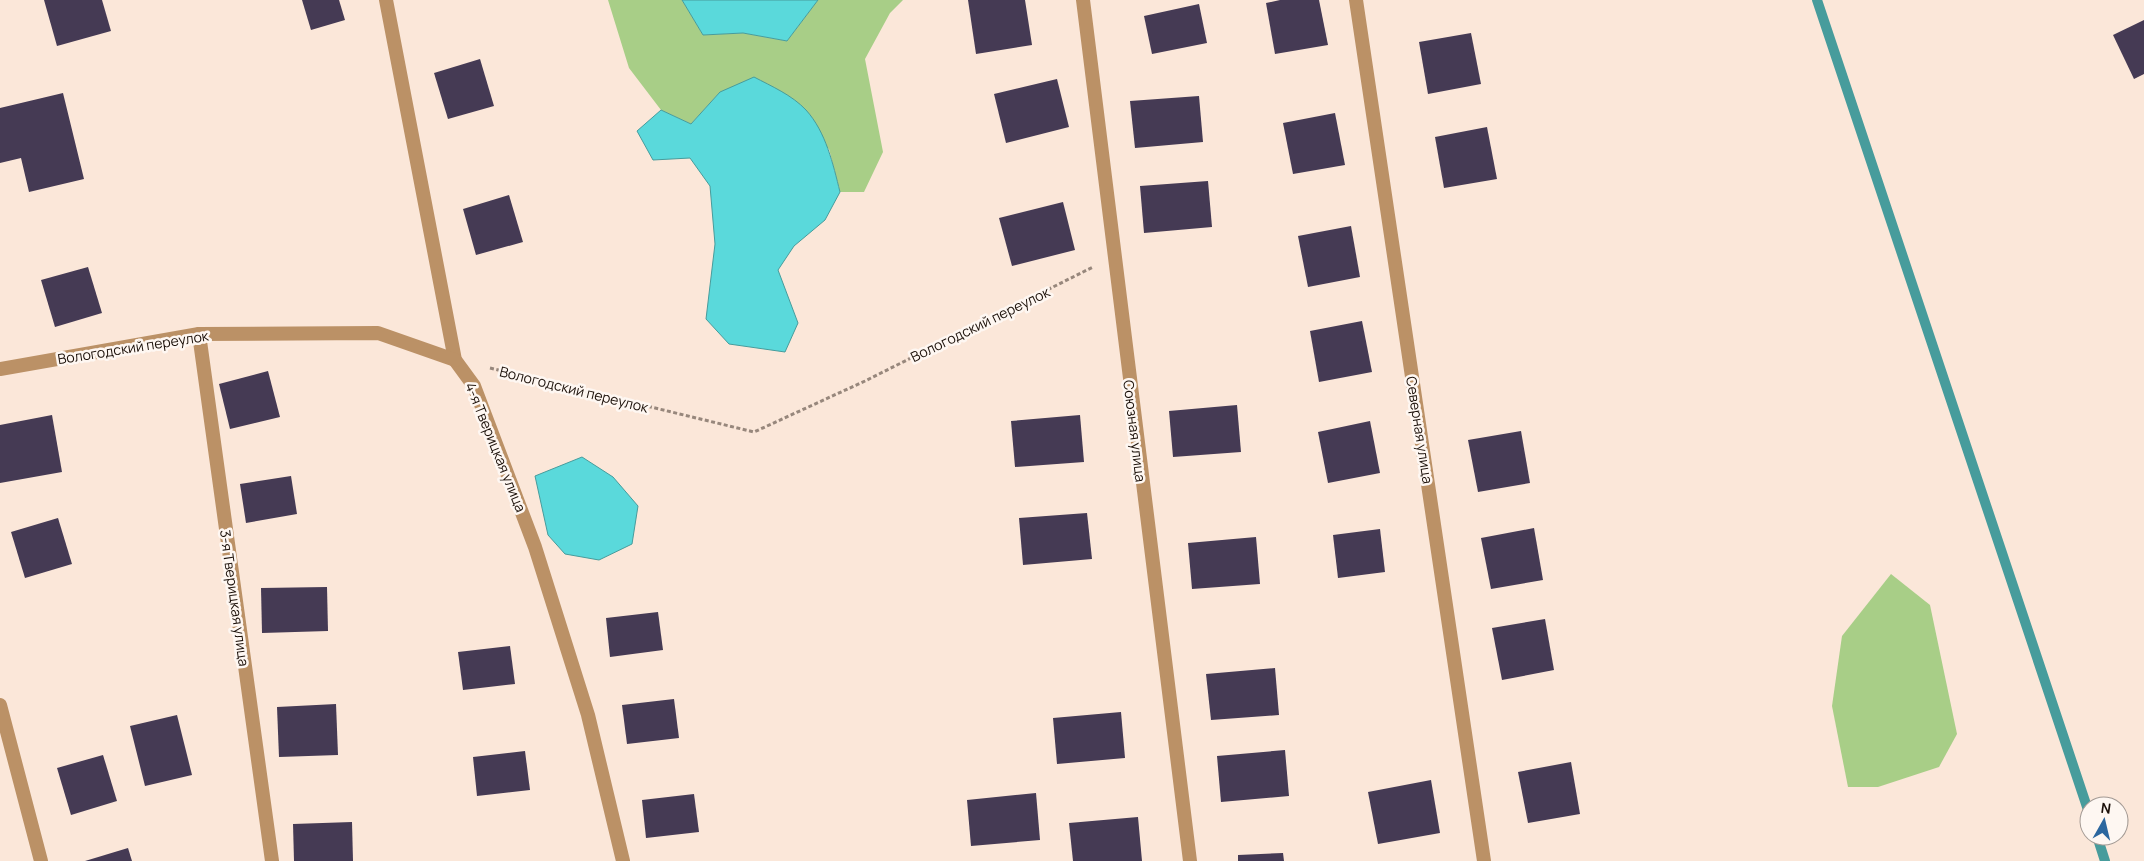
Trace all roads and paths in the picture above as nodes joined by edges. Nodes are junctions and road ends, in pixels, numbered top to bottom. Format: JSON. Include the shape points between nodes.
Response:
{"nodes":[{"id":1,"x":386,"y":0,"type":"edge"},
{"id":2,"x":1083,"y":0,"type":"edge"},
{"id":3,"x":1356,"y":0,"type":"edge"},
{"id":4,"x":1113,"y":256,"type":"junction"},
{"id":5,"x":199,"y":334,"type":"junction"},
{"id":6,"x":455,"y":360,"type":"junction"},
{"id":7,"x":0,"y":369,"type":"edge"},
{"id":8,"x":0,"y":705,"type":"edge"},
{"id":9,"x":41,"y":861,"type":"edge"},
{"id":10,"x":272,"y":861,"type":"edge"},
{"id":11,"x":623,"y":861,"type":"edge"},
{"id":12,"x":1190,"y":861,"type":"edge"},
{"id":13,"x":1484,"y":861,"type":"edge"}],
"edges":[{"from":1,"to":6,"type":"street","name":"4-я Тверицкая улица"},
{"from":2,"to":4,"type":"street","name":"Союзная улица"},
{"from":3,"to":13,"type":"street","name":"Северная улица"},
{"from":4,"to":6,"type":"path","name":"Вологодский переулок","via":[[754,432]]},
{"from":4,"to":12,"type":"street","name":"Союзная улица"},
{"from":5,"to":6,"type":"street","name":"Вологодский переулок","via":[[378,333]]},
{"from":5,"to":7,"type":"street","name":"Вологодский переулок"},
{"from":5,"to":10,"type":"street","name":"3-я Тверицкая улица"},
{"from":6,"to":11,"type":"street","name":"4-я Тверицкая улица","via":[[474,386],[535,547],[588,716]]},
{"from":8,"to":9,"type":"street"}]}
